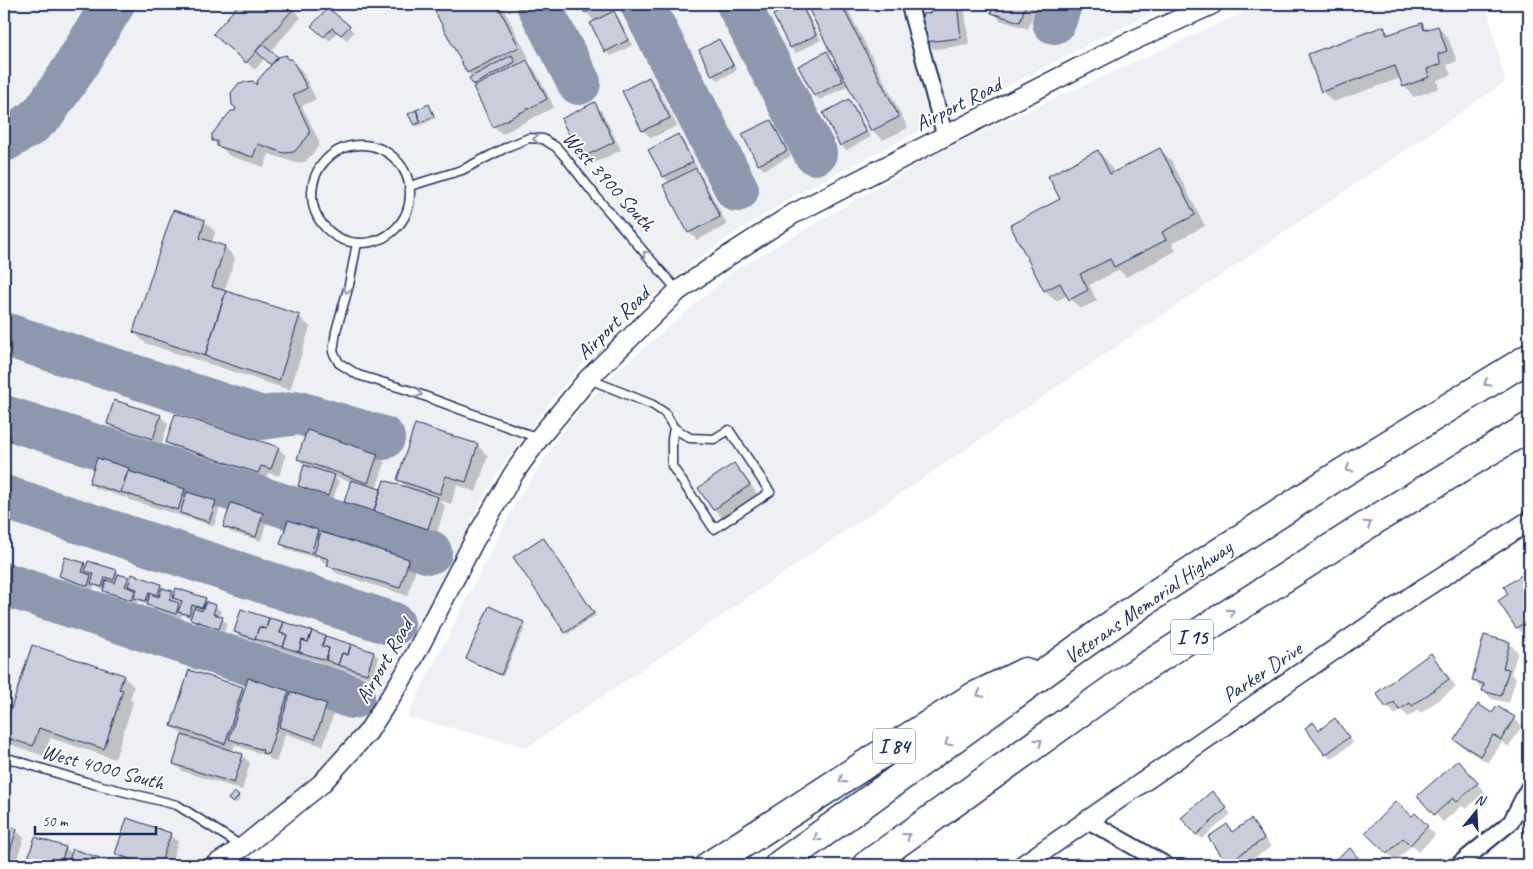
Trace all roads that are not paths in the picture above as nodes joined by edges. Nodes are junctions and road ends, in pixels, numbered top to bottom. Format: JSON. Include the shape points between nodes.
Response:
{"nodes":[{"id":1,"x":909,"y":4,"type":"edge"},
{"id":2,"x":1213,"y":4,"type":"edge"},
{"id":3,"x":945,"y":136,"type":"junction"},
{"id":4,"x":410,"y":186,"type":"junction"},
{"id":5,"x":357,"y":242,"type":"junction"},
{"id":6,"x":678,"y":291,"type":"junction"},
{"id":7,"x":1529,"y":358,"type":"edge"},
{"id":8,"x":588,"y":379,"type":"junction"},
{"id":9,"x":1529,"y":427,"type":"edge"},
{"id":10,"x":674,"y":428,"type":"junction"},
{"id":11,"x":539,"y":438,"type":"junction"},
{"id":12,"x":1529,"y":521,"type":"edge"},
{"id":13,"x":1087,"y":642,"type":"junction"},
{"id":14,"x":4,"y":757,"type":"edge"},
{"id":15,"x":1529,"y":787,"type":"edge"},
{"id":16,"x":1087,"y":820,"type":"junction"},
{"id":17,"x":243,"y":847,"type":"junction"},
{"id":18,"x":215,"y":865,"type":"edge"},
{"id":19,"x":710,"y":865,"type":"edge"},
{"id":20,"x":780,"y":865,"type":"edge"},
{"id":21,"x":867,"y":865,"type":"edge"},
{"id":22,"x":1023,"y":865,"type":"edge"},
{"id":23,"x":1166,"y":865,"type":"edge"},
{"id":24,"x":1458,"y":865,"type":"edge"}],
"edges":[{"from":1,"to":3,"type":"street"},
{"from":2,"to":3,"type":"street","name":"Airport Road","via":[[1124,44]]},
{"from":3,"to":6,"type":"street","name":"Airport Road","via":[[793,214]]},
{"from":4,"to":5,"type":"lane","via":[[406,215],[397,227],[372,242]]},
{"from":4,"to":5,"type":"lane","via":[[398,162],[376,147],[346,147],[322,164],[312,191],[314,208],[321,222],[333,233],[344,240]]},
{"from":6,"to":4,"type":"lane","name":"West 3900 South","one_way":true,"via":[[565,157],[543,139],[529,138],[462,170]]},
{"from":5,"to":11,"type":"lane","one_way":true,"via":[[336,331],[333,352],[339,363],[358,375]]},
{"from":6,"to":8,"type":"street","name":"Airport Road"},
{"from":7,"to":13,"type":"highway","name":"Veterans Memorial Highway","number":"I 15","one_way":true,"via":[[1250,532]]},
{"from":8,"to":10,"type":"lane","via":[[653,405],[665,414]]},
{"from":8,"to":11,"type":"street","name":"Airport Road"},
{"from":21,"to":9,"type":"highway","number":"I 15","one_way":true,"via":[[1131,676],[1378,518]]},
{"from":10,"to":10,"type":"lane","via":[[672,466],[714,528],[770,492],[729,430],[714,439],[690,438]]},
{"from":11,"to":17,"type":"street","name":"Airport Road","via":[[474,541],[405,674],[368,732],[321,784]]},
{"from":12,"to":16,"type":"street","name":"Parker Drive","via":[[1418,592]]},
{"from":13,"to":19,"type":"highway","number":"I 84","one_way":true,"via":[[975,696]]},
{"from":13,"to":20,"type":"highway","name":"Veterans Memorial Highway","number":"I 15","one_way":true},
{"from":14,"to":17,"type":"lane","name":"West 4000 South","via":[[177,805]]},
{"from":15,"to":24,"type":"street","via":[[1511,822]]},
{"from":16,"to":22,"type":"street","name":"Parker Drive"},
{"from":16,"to":23,"type":"street"},
{"from":17,"to":18,"type":"street","name":"Airport Road"}]}
